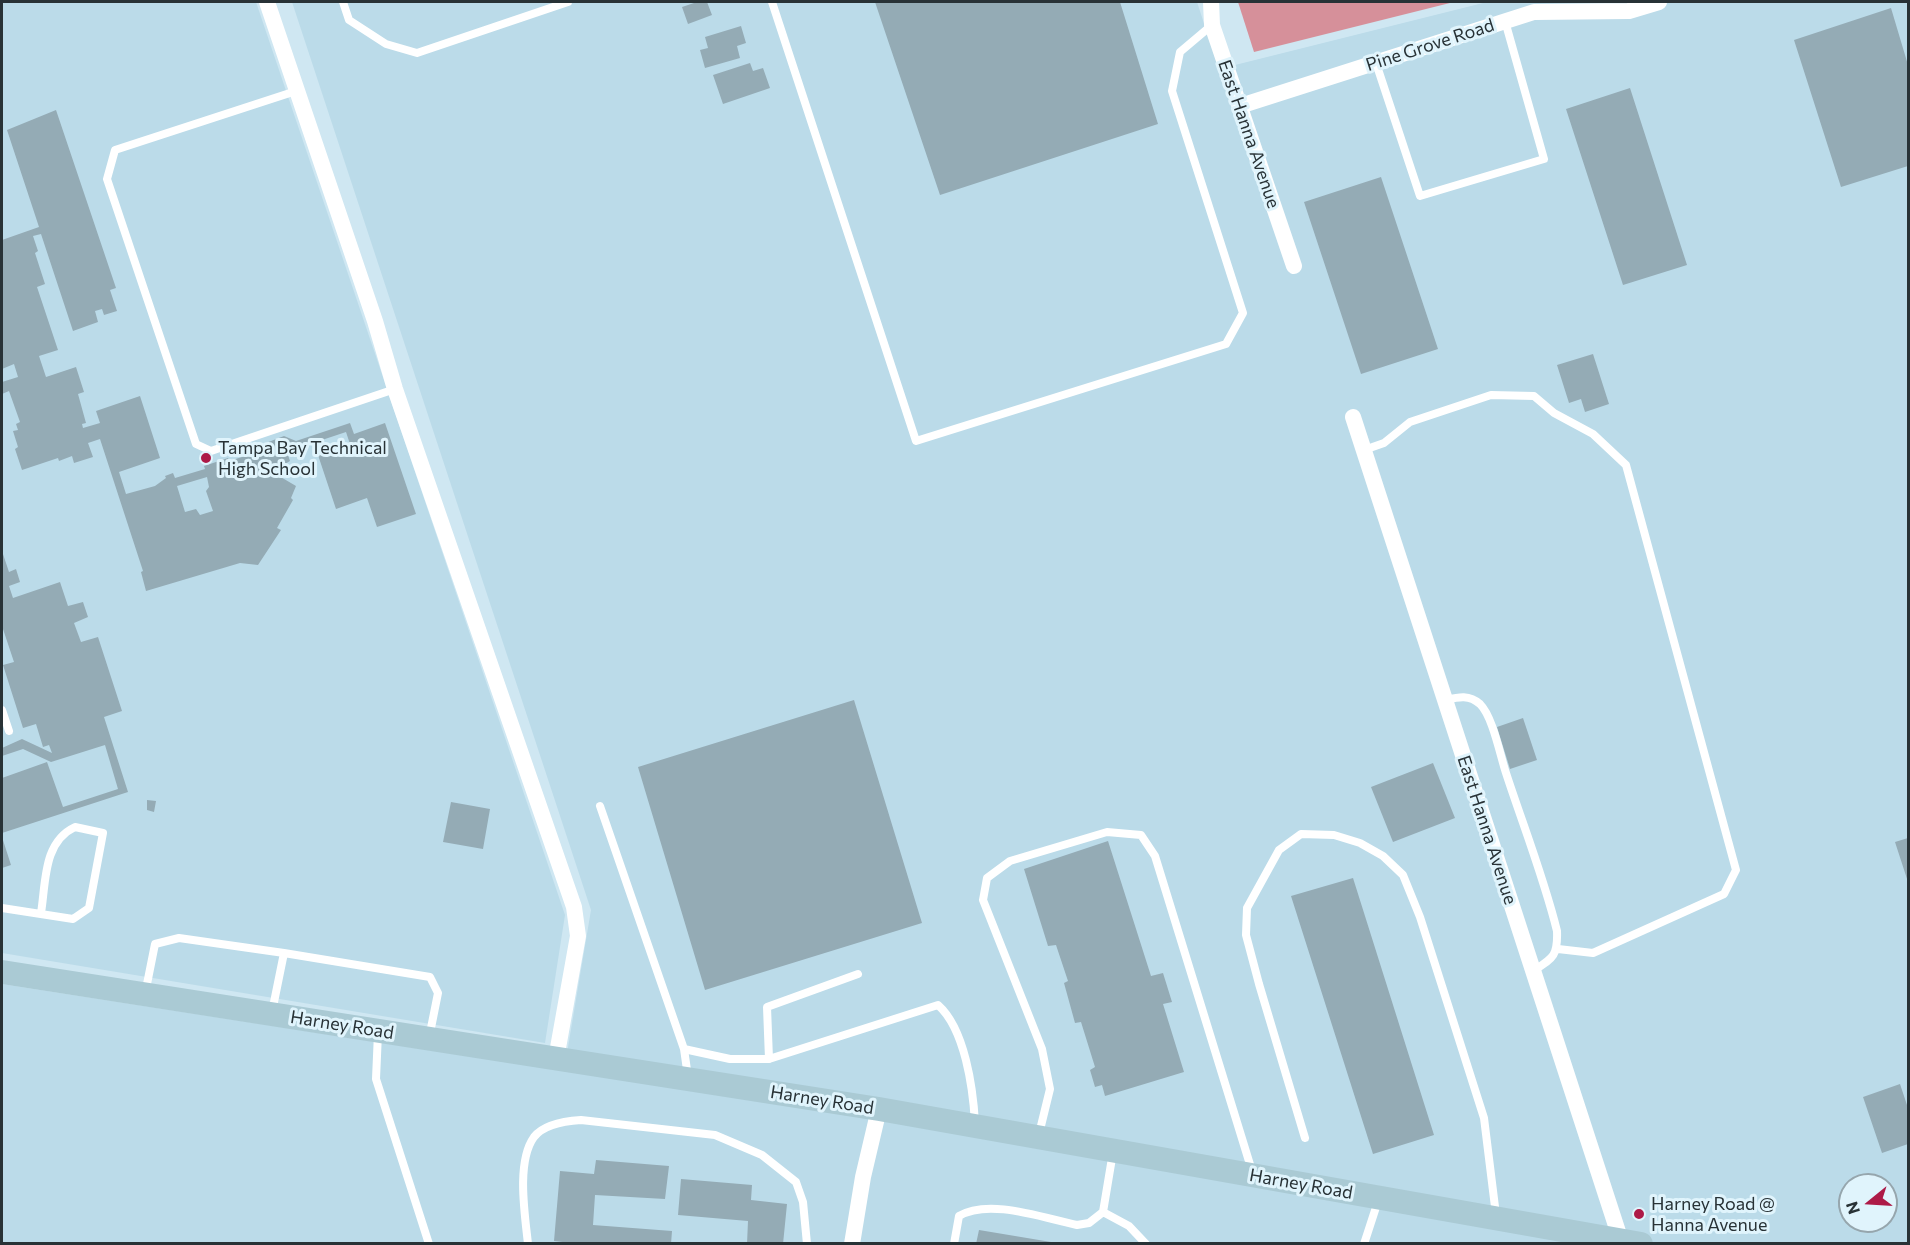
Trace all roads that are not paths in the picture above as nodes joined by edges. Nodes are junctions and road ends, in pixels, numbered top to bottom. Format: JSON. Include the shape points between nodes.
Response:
{"nodes":[{"id":1,"x":267,"y":2,"type":"edge"},
{"id":2,"x":343,"y":2,"type":"edge"},
{"id":3,"x":568,"y":2,"type":"edge"},
{"id":4,"x":772,"y":2,"type":"edge"},
{"id":5,"x":1211,"y":2,"type":"edge"},
{"id":6,"x":1659,"y":2,"type":"edge"},
{"id":7,"x":1505,"y":21,"type":"junction"},
{"id":8,"x":1212,"y":25,"type":"junction"},
{"id":9,"x":1376,"y":63,"type":"junction"},
{"id":10,"x":296,"y":91,"type":"junction"},
{"id":11,"x":1240,"y":106,"type":"junction"},
{"id":12,"x":1294,"y":266,"type":"dead end"},
{"id":13,"x":395,"y":389,"type":"junction"},
{"id":14,"x":1353,"y":417,"type":"dead end"},
{"id":15,"x":1364,"y":450,"type":"junction"},
{"id":16,"x":1445,"y":700,"type":"junction"},
{"id":17,"x":2,"y":710,"type":"edge"},
{"id":18,"x":9,"y":731,"type":"dead end"},
{"id":19,"x":600,"y":806,"type":"dead end"},
{"id":20,"x":2,"y":908,"type":"edge"},
{"id":21,"x":41,"y":913,"type":"junction"},
{"id":22,"x":1558,"y":949,"type":"junction"},
{"id":23,"x":284,"y":953,"type":"junction"},
{"id":24,"x":1533,"y":971,"type":"junction"},
{"id":25,"x":2,"y":972,"type":"edge"},
{"id":26,"x":858,"y":974,"type":"dead end"},
{"id":27,"x":145,"y":994,"type":"junction"},
{"id":28,"x":272,"y":1014,"type":"junction"},
{"id":29,"x":378,"y":1031,"type":"junction"},
{"id":30,"x":429,"y":1039,"type":"junction"},
{"id":31,"x":684,"y":1049,"type":"junction"},
{"id":32,"x":556,"y":1059,"type":"junction"},
{"id":33,"x":769,"y":1059,"type":"junction"},
{"id":34,"x":688,"y":1079,"type":"junction"},
{"id":35,"x":879,"y":1109,"type":"junction"},
{"id":36,"x":975,"y":1126,"type":"junction"},
{"id":37,"x":1038,"y":1138,"type":"junction"},
{"id":38,"x":1305,"y":1138,"type":"dead end"},
{"id":39,"x":1113,"y":1151,"type":"junction"},
{"id":40,"x":1254,"y":1176,"type":"junction"},
{"id":41,"x":1379,"y":1198,"type":"junction"},
{"id":42,"x":1103,"y":1212,"type":"junction"},
{"id":43,"x":1496,"y":1219,"type":"junction"},
{"id":44,"x":1628,"y":1243,"type":"edge"},
{"id":45,"x":429,"y":1244,"type":"edge"},
{"id":46,"x":528,"y":1244,"type":"edge"},
{"id":47,"x":807,"y":1244,"type":"edge"},
{"id":48,"x":852,"y":1244,"type":"edge"},
{"id":49,"x":954,"y":1244,"type":"edge"},
{"id":50,"x":1146,"y":1244,"type":"edge"},
{"id":51,"x":1364,"y":1244,"type":"edge"}],
"edges":[{"from":1,"to":10,"type":"street"},
{"from":2,"to":3,"type":"lane","via":[[349,20],[386,44],[417,53]]},
{"from":4,"to":8,"type":"lane","via":[[916,441],[1226,344],[1243,313],[1172,91],[1180,52]]},
{"from":5,"to":8,"type":"street","name":"East Hanna Avenue"},
{"from":6,"to":7,"type":"street","name":"Pine Grove Road","via":[[1629,10],[1534,12]]},
{"from":7,"to":9,"type":"street","name":"Pine Grove Road"},
{"from":7,"to":9,"type":"lane","via":[[1544,159],[1420,196]]},
{"from":8,"to":11,"type":"street","name":"East Hanna Avenue"},
{"from":9,"to":11,"type":"street","name":"Pine Grove Road"},
{"from":10,"to":13,"type":"street"},
{"from":10,"to":13,"type":"lane","via":[[115,150],[107,179],[110,190],[196,444],[211,451]]},
{"from":11,"to":12,"type":"street","name":"East Hanna Avenue"},
{"from":13,"to":32,"type":"street","via":[[574,907],[578,936]]},
{"from":14,"to":15,"type":"street","name":"East Hanna Avenue"},
{"from":15,"to":16,"type":"street","name":"East Hanna Avenue"},
{"from":15,"to":22,"type":"lane","via":[[1384,443],[1410,422],[1491,395],[1534,396],[1554,413],[1593,434],[1626,465],[1736,870],[1724,894],[1593,953]]},
{"from":16,"to":22,"type":"lane","via":[[1470,698],[1488,716],[1555,924]]},
{"from":16,"to":24,"type":"street","name":"East Hanna Avenue"},
{"from":17,"to":18,"type":"lane"},
{"from":19,"to":31,"type":"lane"},
{"from":20,"to":21,"type":"lane"},
{"from":21,"to":21,"type":"lane","via":[[73,919],[88,908],[103,833],[75,827],[56,841],[51,850]]},
{"from":22,"to":24,"type":"lane"},
{"from":23,"to":27,"type":"lane","via":[[179,938],[155,944]]},
{"from":23,"to":28,"type":"lane"},
{"from":23,"to":30,"type":"lane","via":[[429,977],[438,993]]},
{"from":24,"to":44,"type":"street","name":"East Hanna Avenue"},
{"from":25,"to":27,"type":"street","name":"Harney Road"},
{"from":26,"to":33,"type":"lane","via":[[767,1007]]},
{"from":27,"to":28,"type":"street","name":"Harney Road"},
{"from":28,"to":29,"type":"street","name":"Harney Road"},
{"from":29,"to":30,"type":"street","name":"Harney Road"},
{"from":29,"to":45,"type":"lane","via":[[376,1079]]},
{"from":30,"to":32,"type":"street","name":"Harney Road"},
{"from":31,"to":33,"type":"lane","via":[[730,1059]]},
{"from":31,"to":34,"type":"lane"},
{"from":32,"to":34,"type":"street","name":"Harney Road"},
{"from":33,"to":36,"type":"lane","via":[[938,1005],[950,1016],[970,1074]]},
{"from":34,"to":35,"type":"street","name":"Harney Road"},
{"from":35,"to":36,"type":"street","name":"Harney Road"},
{"from":35,"to":48,"type":"street"},
{"from":36,"to":37,"type":"street","name":"Harney Road"},
{"from":37,"to":39,"type":"street","name":"Harney Road"},
{"from":37,"to":40,"type":"lane","via":[[1050,1089],[1042,1049],[983,900],[987,878],[1010,861],[1107,832],[1141,835],[1155,856]]},
{"from":38,"to":43,"type":"lane","via":[[1246,935],[1247,908],[1279,850],[1301,834],[1334,834],[1383,856],[1403,874],[1484,1118]]},
{"from":39,"to":40,"type":"street","name":"Harney Road"},
{"from":39,"to":42,"type":"lane"},
{"from":40,"to":41,"type":"street","name":"Harney Road"},
{"from":41,"to":43,"type":"street","name":"Harney Road"},
{"from":41,"to":51,"type":"lane"},
{"from":42,"to":49,"type":"lane","via":[[1089,1223],[1077,1225],[991,1207],[970,1210],[959,1216]]},
{"from":42,"to":50,"type":"lane","via":[[1129,1226]]},
{"from":43,"to":44,"type":"street","name":"Harney Road"},
{"from":46,"to":47,"type":"lane","via":[[523,1195],[527,1151],[535,1136],[561,1122],[581,1120],[715,1135],[762,1155],[796,1182],[803,1202]]}]}
